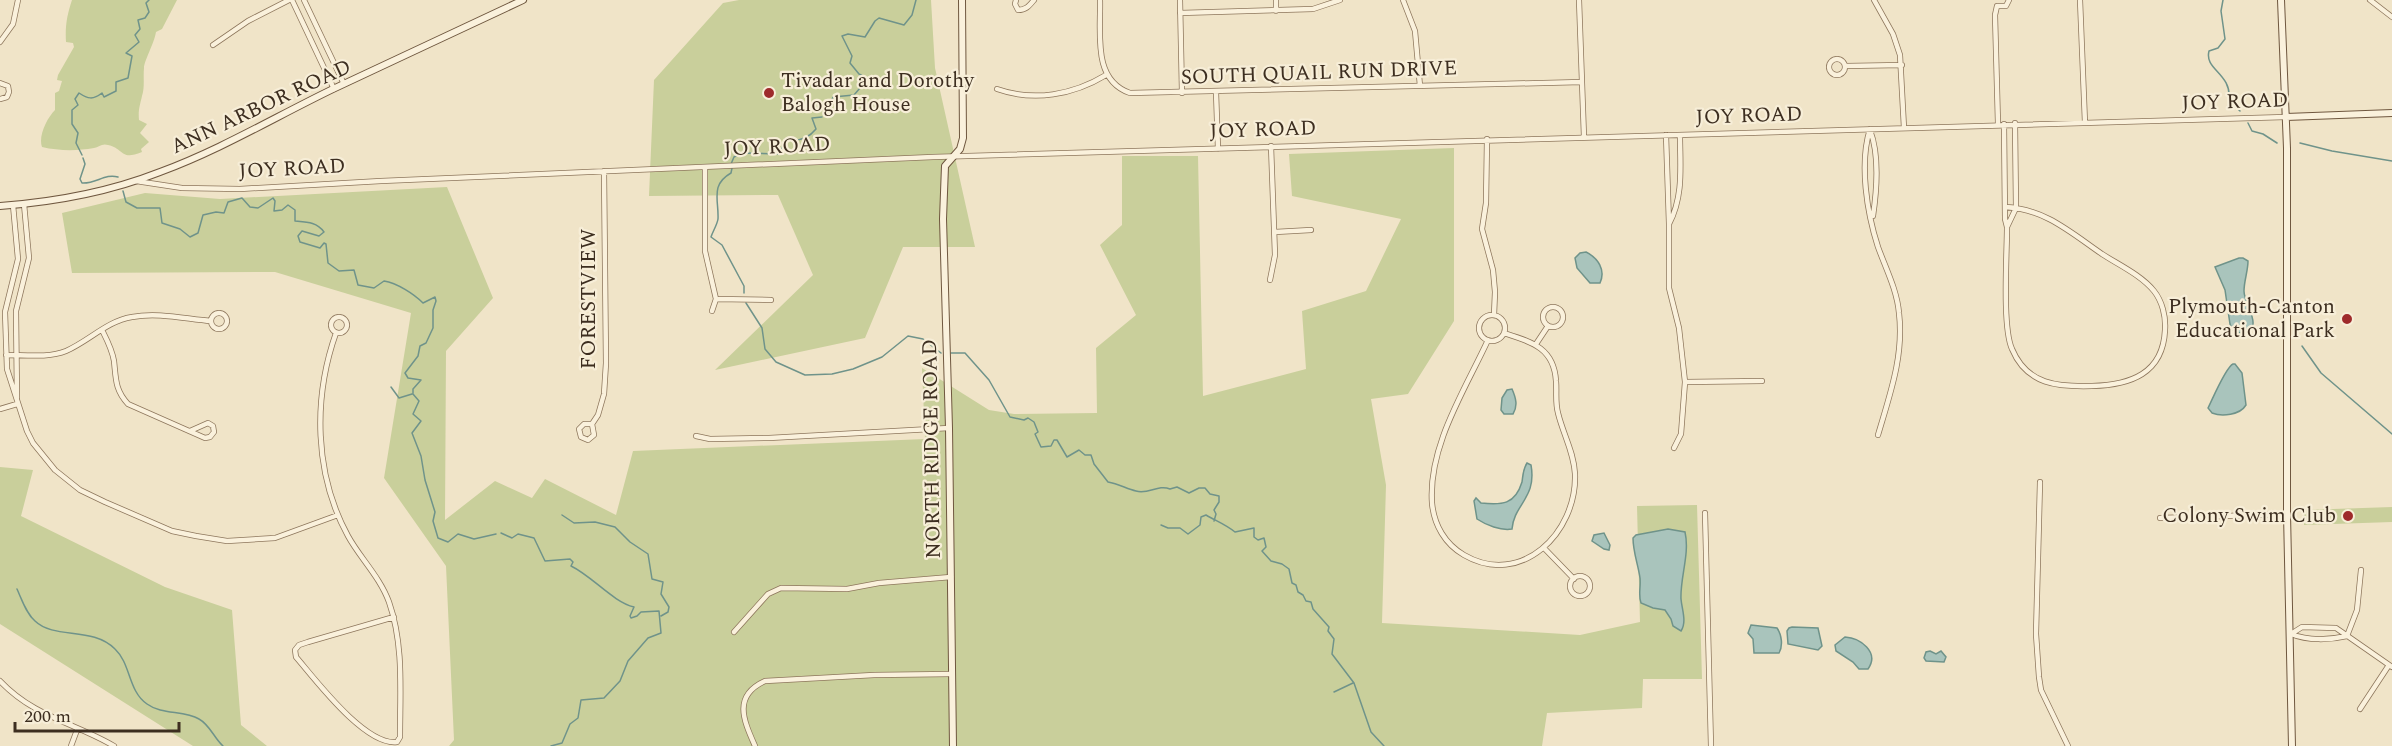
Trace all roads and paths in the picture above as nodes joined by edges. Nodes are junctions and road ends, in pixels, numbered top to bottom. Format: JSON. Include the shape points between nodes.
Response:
{"nodes":[{"id":1,"x":18,"y":0,"type":"edge"},
{"id":2,"x":290,"y":0,"type":"edge"},
{"id":3,"x":304,"y":0,"type":"edge"},
{"id":4,"x":523,"y":0,"type":"edge"},
{"id":5,"x":962,"y":0,"type":"edge"},
{"id":6,"x":1016,"y":0,"type":"edge"},
{"id":7,"x":1034,"y":0,"type":"edge"},
{"id":8,"x":1100,"y":0,"type":"edge"},
{"id":9,"x":1180,"y":0,"type":"edge"},
{"id":10,"x":1276,"y":0,"type":"edge"},
{"id":11,"x":1340,"y":0,"type":"edge"},
{"id":12,"x":1403,"y":0,"type":"edge"},
{"id":13,"x":1579,"y":0,"type":"edge"},
{"id":14,"x":1874,"y":0,"type":"edge"},
{"id":15,"x":1992,"y":0,"type":"edge"},
{"id":16,"x":2009,"y":0,"type":"edge"},
{"id":17,"x":2080,"y":0,"type":"edge"},
{"id":18,"x":2281,"y":0,"type":"edge"},
{"id":19,"x":2370,"y":0,"type":"edge"},
{"id":20,"x":1997,"y":6,"type":"junction"},
{"id":21,"x":1276,"y":10,"type":"junction"},
{"id":22,"x":1180,"y":13,"type":"junction"},
{"id":23,"x":2392,"y":16,"type":"edge"},
{"id":24,"x":0,"y":42,"type":"edge"},
{"id":25,"x":213,"y":45,"type":"dead end"},
{"id":26,"x":1902,"y":65,"type":"junction"},
{"id":27,"x":1846,"y":66,"type":"dead end"},
{"id":28,"x":1106,"y":75,"type":"junction"},
{"id":29,"x":1582,"y":82,"type":"junction"},
{"id":30,"x":0,"y":83,"type":"edge"},
{"id":31,"x":344,"y":84,"type":"junction"},
{"id":32,"x":1420,"y":86,"type":"junction"},
{"id":33,"x":334,"y":89,"type":"junction"},
{"id":34,"x":997,"y":89,"type":"dead end"},
{"id":35,"x":1216,"y":92,"type":"junction"},
{"id":36,"x":1182,"y":93,"type":"junction"},
{"id":37,"x":0,"y":99,"type":"edge"},
{"id":38,"x":2392,"y":113,"type":"edge"},
{"id":39,"x":2286,"y":117,"type":"junction"},
{"id":40,"x":2015,"y":123,"type":"junction"},
{"id":41,"x":2085,"y":123,"type":"junction"},
{"id":42,"x":2001,"y":124,"type":"junction"},
{"id":43,"x":1904,"y":128,"type":"junction"},
{"id":44,"x":1870,"y":129,"type":"junction"},
{"id":45,"x":1666,"y":135,"type":"junction"},
{"id":46,"x":1680,"y":135,"type":"junction"},
{"id":47,"x":1584,"y":137,"type":"junction"},
{"id":48,"x":1488,"y":139,"type":"junction"},
{"id":49,"x":1271,"y":146,"type":"junction"},
{"id":50,"x":1218,"y":149,"type":"junction"},
{"id":51,"x":955,"y":156,"type":"junction"},
{"id":52,"x":2016,"y":159,"type":"junction"},
{"id":53,"x":2005,"y":160,"type":"junction"},
{"id":54,"x":705,"y":167,"type":"junction"},
{"id":55,"x":604,"y":171,"type":"junction"},
{"id":56,"x":136,"y":181,"type":"junction"},
{"id":57,"x":2005,"y":184,"type":"junction"},
{"id":58,"x":2016,"y":184,"type":"junction"},
{"id":59,"x":24,"y":204,"type":"junction"},
{"id":60,"x":13,"y":205,"type":"junction"},
{"id":61,"x":0,"y":206,"type":"edge"},
{"id":62,"x":2005,"y":207,"type":"junction"},
{"id":63,"x":2016,"y":208,"type":"junction"},
{"id":64,"x":1872,"y":219,"type":"junction"},
{"id":65,"x":1669,"y":224,"type":"junction"},
{"id":66,"x":2007,"y":227,"type":"junction"},
{"id":67,"x":1311,"y":230,"type":"dead end"},
{"id":68,"x":1275,"y":232,"type":"junction"},
{"id":69,"x":1270,"y":280,"type":"dead end"},
{"id":70,"x":716,"y":299,"type":"junction"},
{"id":71,"x":771,"y":300,"type":"dead end"},
{"id":72,"x":712,"y":311,"type":"dead end"},
{"id":73,"x":1494,"y":315,"type":"junction"},
{"id":74,"x":211,"y":321,"type":"dead end"},
{"id":75,"x":1548,"y":326,"type":"junction"},
{"id":76,"x":102,"y":330,"type":"junction"},
{"id":77,"x":336,"y":333,"type":"dead end"},
{"id":78,"x":1504,"y":333,"type":"junction"},
{"id":79,"x":1488,"y":340,"type":"junction"},
{"id":80,"x":1536,"y":344,"type":"junction"},
{"id":81,"x":6,"y":355,"type":"junction"},
{"id":82,"x":17,"y":355,"type":"junction"},
{"id":83,"x":1762,"y":381,"type":"dead end"},
{"id":84,"x":1685,"y":382,"type":"junction"},
{"id":85,"x":17,"y":404,"type":"junction"},
{"id":86,"x":0,"y":409,"type":"edge"},
{"id":87,"x":592,"y":424,"type":"dead end"},
{"id":88,"x":949,"y":428,"type":"junction"},
{"id":89,"x":190,"y":431,"type":"junction"},
{"id":90,"x":1878,"y":435,"type":"dead end"},
{"id":91,"x":696,"y":436,"type":"dead end"},
{"id":92,"x":1674,"y":448,"type":"dead end"},
{"id":93,"x":2040,"y":482,"type":"dead end"},
{"id":94,"x":1705,"y":513,"type":"dead end"},
{"id":95,"x":2287,"y":514,"type":"junction"},
{"id":96,"x":338,"y":515,"type":"junction"},
{"id":97,"x":2160,"y":518,"type":"dead end"},
{"id":98,"x":1544,"y":548,"type":"junction"},
{"id":99,"x":2361,"y":570,"type":"dead end"},
{"id":100,"x":951,"y":577,"type":"junction"},
{"id":101,"x":1574,"y":579,"type":"junction"},
{"id":102,"x":394,"y":617,"type":"junction"},
{"id":103,"x":734,"y":632,"type":"dead end"},
{"id":104,"x":2291,"y":634,"type":"junction"},
{"id":105,"x":2347,"y":636,"type":"junction"},
{"id":106,"x":2390,"y":666,"type":"edge"},
{"id":107,"x":951,"y":674,"type":"junction"},
{"id":108,"x":0,"y":681,"type":"edge"},
{"id":109,"x":2360,"y":710,"type":"dead end"},
{"id":110,"x":77,"y":730,"type":"junction"},
{"id":111,"x":70,"y":746,"type":"edge"},
{"id":112,"x":114,"y":746,"type":"edge"},
{"id":113,"x":755,"y":746,"type":"edge"},
{"id":114,"x":953,"y":746,"type":"edge"},
{"id":115,"x":1711,"y":746,"type":"edge"},
{"id":116,"x":2068,"y":746,"type":"edge"},
{"id":117,"x":2292,"y":746,"type":"edge"}],
"edges":[{"from":1,"to":24,"type":"street","via":[[13,24]]},
{"from":2,"to":25,"type":"street","via":[[248,21]]},
{"from":2,"to":33,"type":"street"},
{"from":3,"to":31,"type":"street"},
{"from":4,"to":31,"type":"main road","name":"ANN ARBOR ROAD"},
{"from":5,"to":51,"type":"main road","name":"NORTH RIDGE ROAD","via":[[963,125],[960,149]]},
{"from":6,"to":7,"type":"street","via":[[1018,10],[1022,10]]},
{"from":8,"to":28,"type":"street","via":[[1101,60]]},
{"from":9,"to":22,"type":"street"},
{"from":10,"to":21,"type":"street"},
{"from":11,"to":21,"type":"street","via":[[1313,9]]},
{"from":12,"to":32,"type":"street","via":[[1415,31]]},
{"from":13,"to":29,"type":"street"},
{"from":14,"to":26,"type":"street","via":[[1893,34]]},
{"from":15,"to":20,"type":"street"},
{"from":16,"to":20,"type":"street","via":[[2006,6]]},
{"from":17,"to":41,"type":"street"},
{"from":18,"to":39,"type":"main road"},
{"from":19,"to":23,"type":"street"},
{"from":20,"to":42,"type":"street"},
{"from":21,"to":22,"type":"street"},
{"from":22,"to":36,"type":"street"},
{"from":26,"to":27,"type":"street"},
{"from":26,"to":43,"type":"street"},
{"from":28,"to":34,"type":"street","via":[[1068,93],[1014,95]]},
{"from":28,"to":36,"type":"street","name":"SOUTH QUAIL RUN DRIVE","via":[[1116,87],[1130,93]]},
{"from":29,"to":32,"type":"street","name":"SOUTH QUAIL RUN DRIVE"},
{"from":29,"to":47,"type":"street"},
{"from":30,"to":37,"type":"street","via":[[8,86],[9,92]]},
{"from":31,"to":33,"type":"main road","name":"ANN ARBOR ROAD"},
{"from":32,"to":35,"type":"street","name":"SOUTH QUAIL RUN DRIVE"},
{"from":33,"to":56,"type":"main road","name":"ANN ARBOR ROAD","via":[[222,146]]},
{"from":35,"to":36,"type":"street","name":"SOUTH QUAIL RUN DRIVE"},
{"from":35,"to":50,"type":"street"},
{"from":38,"to":39,"type":"main road","name":"JOY ROAD"},
{"from":39,"to":41,"type":"street","name":"JOY ROAD"},
{"from":39,"to":95,"type":"main road"},
{"from":40,"to":41,"type":"street","name":"JOY ROAD"},
{"from":40,"to":42,"type":"street","name":"JOY ROAD"},
{"from":40,"to":52,"type":"street"},
{"from":42,"to":43,"type":"street","name":"JOY ROAD"},
{"from":42,"to":53,"type":"street"},
{"from":43,"to":44,"type":"street","name":"JOY ROAD"},
{"from":44,"to":46,"type":"street","name":"JOY ROAD"},
{"from":44,"to":64,"type":"street","via":[[1875,142],[1876,175]]},
{"from":44,"to":64,"type":"street","via":[[1866,142],[1866,198]]},
{"from":45,"to":46,"type":"street","name":"JOY ROAD"},
{"from":45,"to":47,"type":"street","name":"JOY ROAD"},
{"from":45,"to":65,"type":"street"},
{"from":46,"to":65,"type":"street","via":[[1680,196]]},
{"from":47,"to":48,"type":"street","name":"JOY ROAD"},
{"from":48,"to":49,"type":"street","name":"JOY ROAD"},
{"from":48,"to":73,"type":"street","via":[[1482,229],[1496,292]]},
{"from":49,"to":50,"type":"street","name":"JOY ROAD"},
{"from":49,"to":68,"type":"street"},
{"from":50,"to":51,"type":"street","name":"JOY ROAD"},
{"from":51,"to":54,"type":"street","name":"JOY ROAD"},
{"from":51,"to":88,"type":"main road","name":"NORTH RIDGE ROAD","via":[[945,166],[943,219]]},
{"from":52,"to":53,"type":"street"},
{"from":52,"to":58,"type":"street"},
{"from":53,"to":57,"type":"street"},
{"from":54,"to":55,"type":"street","name":"JOY ROAD"},
{"from":54,"to":70,"type":"street","via":[[705,251]]},
{"from":55,"to":56,"type":"street","name":"JOY ROAD","via":[[240,189],[182,188]]},
{"from":55,"to":87,"type":"street","name":"FORESTVIEW","via":[[606,367],[604,394]]},
{"from":56,"to":59,"type":"main road","name":"ANN ARBOR ROAD","via":[[71,198]]},
{"from":57,"to":58,"type":"street"},
{"from":57,"to":62,"type":"street"},
{"from":58,"to":63,"type":"street"},
{"from":59,"to":60,"type":"main road","name":"ANN ARBOR ROAD"},
{"from":59,"to":82,"type":"street","via":[[29,258],[16,311]]},
{"from":60,"to":61,"type":"main road","name":"ANN ARBOR ROAD"},
{"from":60,"to":81,"type":"street","via":[[18,259],[4,312]]},
{"from":62,"to":63,"type":"street"},
{"from":62,"to":66,"type":"street"},
{"from":63,"to":66,"type":"street"},
{"from":63,"to":66,"type":"street","via":[[2042,214],[2154,292],[2165,315],[2165,337],[2161,351],[2146,371],[2117,385],[2070,387],[2040,381],[2021,366],[2008,335]]},
{"from":64,"to":90,"type":"street","via":[[1893,285],[1901,337],[1898,363]]},
{"from":65,"to":84,"type":"street","via":[[1669,288],[1679,328]]},
{"from":67,"to":68,"type":"street"},
{"from":68,"to":69,"type":"street"},
{"from":70,"to":71,"type":"street"},
{"from":70,"to":72,"type":"street"},
{"from":73,"to":78,"type":"street","via":[[1502,320]]},
{"from":73,"to":79,"type":"street","via":[[1480,322],[1480,333]]},
{"from":74,"to":76,"type":"street","via":[[133,317]]},
{"from":75,"to":75,"type":"street","via":[[1562,323],[1563,315],[1558,309],[1544,312],[1543,320]]},
{"from":75,"to":80,"type":"street"},
{"from":76,"to":82,"type":"street","via":[[66,351]]},
{"from":76,"to":89,"type":"street","via":[[111,348],[120,396],[128,404]]},
{"from":77,"to":96,"type":"street","via":[[325,371],[320,427],[322,456]]},
{"from":78,"to":79,"type":"street","via":[[1497,340]]},
{"from":78,"to":80,"type":"street"},
{"from":79,"to":98,"type":"street","via":[[1446,429],[1432,488],[1434,515],[1453,548],[1481,563],[1511,565]]},
{"from":80,"to":98,"type":"street","via":[[1555,371],[1555,400],[1572,452],[1575,475],[1564,522]]},
{"from":81,"to":82,"type":"street"},
{"from":81,"to":85,"type":"street"},
{"from":82,"to":85,"type":"street"},
{"from":83,"to":84,"type":"street"},
{"from":84,"to":92,"type":"street","via":[[1681,434]]},
{"from":85,"to":86,"type":"street"},
{"from":85,"to":96,"type":"street","via":[[33,443],[62,477],[80,490],[172,531],[247,541],[275,538]]},
{"from":88,"to":91,"type":"street","via":[[769,438]]},
{"from":88,"to":100,"type":"main road","name":"NORTH RIDGE ROAD"},
{"from":89,"to":89,"type":"street","via":[[205,438],[214,432],[208,423]]},
{"from":93,"to":116,"type":"street","via":[[2038,677]]},
{"from":94,"to":115,"type":"street"},
{"from":95,"to":97,"type":"street"},
{"from":95,"to":104,"type":"main road"},
{"from":96,"to":102,"type":"street","via":[[388,598]]},
{"from":98,"to":101,"type":"street"},
{"from":99,"to":105,"type":"street","via":[[2357,610]]},
{"from":100,"to":103,"type":"street","via":[[846,589],[781,588],[768,594]]},
{"from":100,"to":107,"type":"main road","name":"NORTH RIDGE ROAD"},
{"from":101,"to":101,"type":"street","via":[[1570,585],[1573,592],[1587,593],[1587,579]]},
{"from":102,"to":102,"type":"street","via":[[399,649],[400,737],[391,743],[353,724],[296,657],[295,650],[299,645]]},
{"from":104,"to":105,"type":"street","via":[[2304,638]]},
{"from":104,"to":105,"type":"street","via":[[2302,627],[2336,628]]},
{"from":104,"to":117,"type":"main road"},
{"from":105,"to":106,"type":"street"},
{"from":106,"to":109,"type":"street"},
{"from":107,"to":113,"type":"street","via":[[765,681],[751,690],[744,706],[744,720]]},
{"from":107,"to":114,"type":"main road","name":"NORTH RIDGE ROAD"},
{"from":108,"to":110,"type":"street","via":[[47,716]]},
{"from":110,"to":111,"type":"street"},
{"from":110,"to":112,"type":"street"}]}
